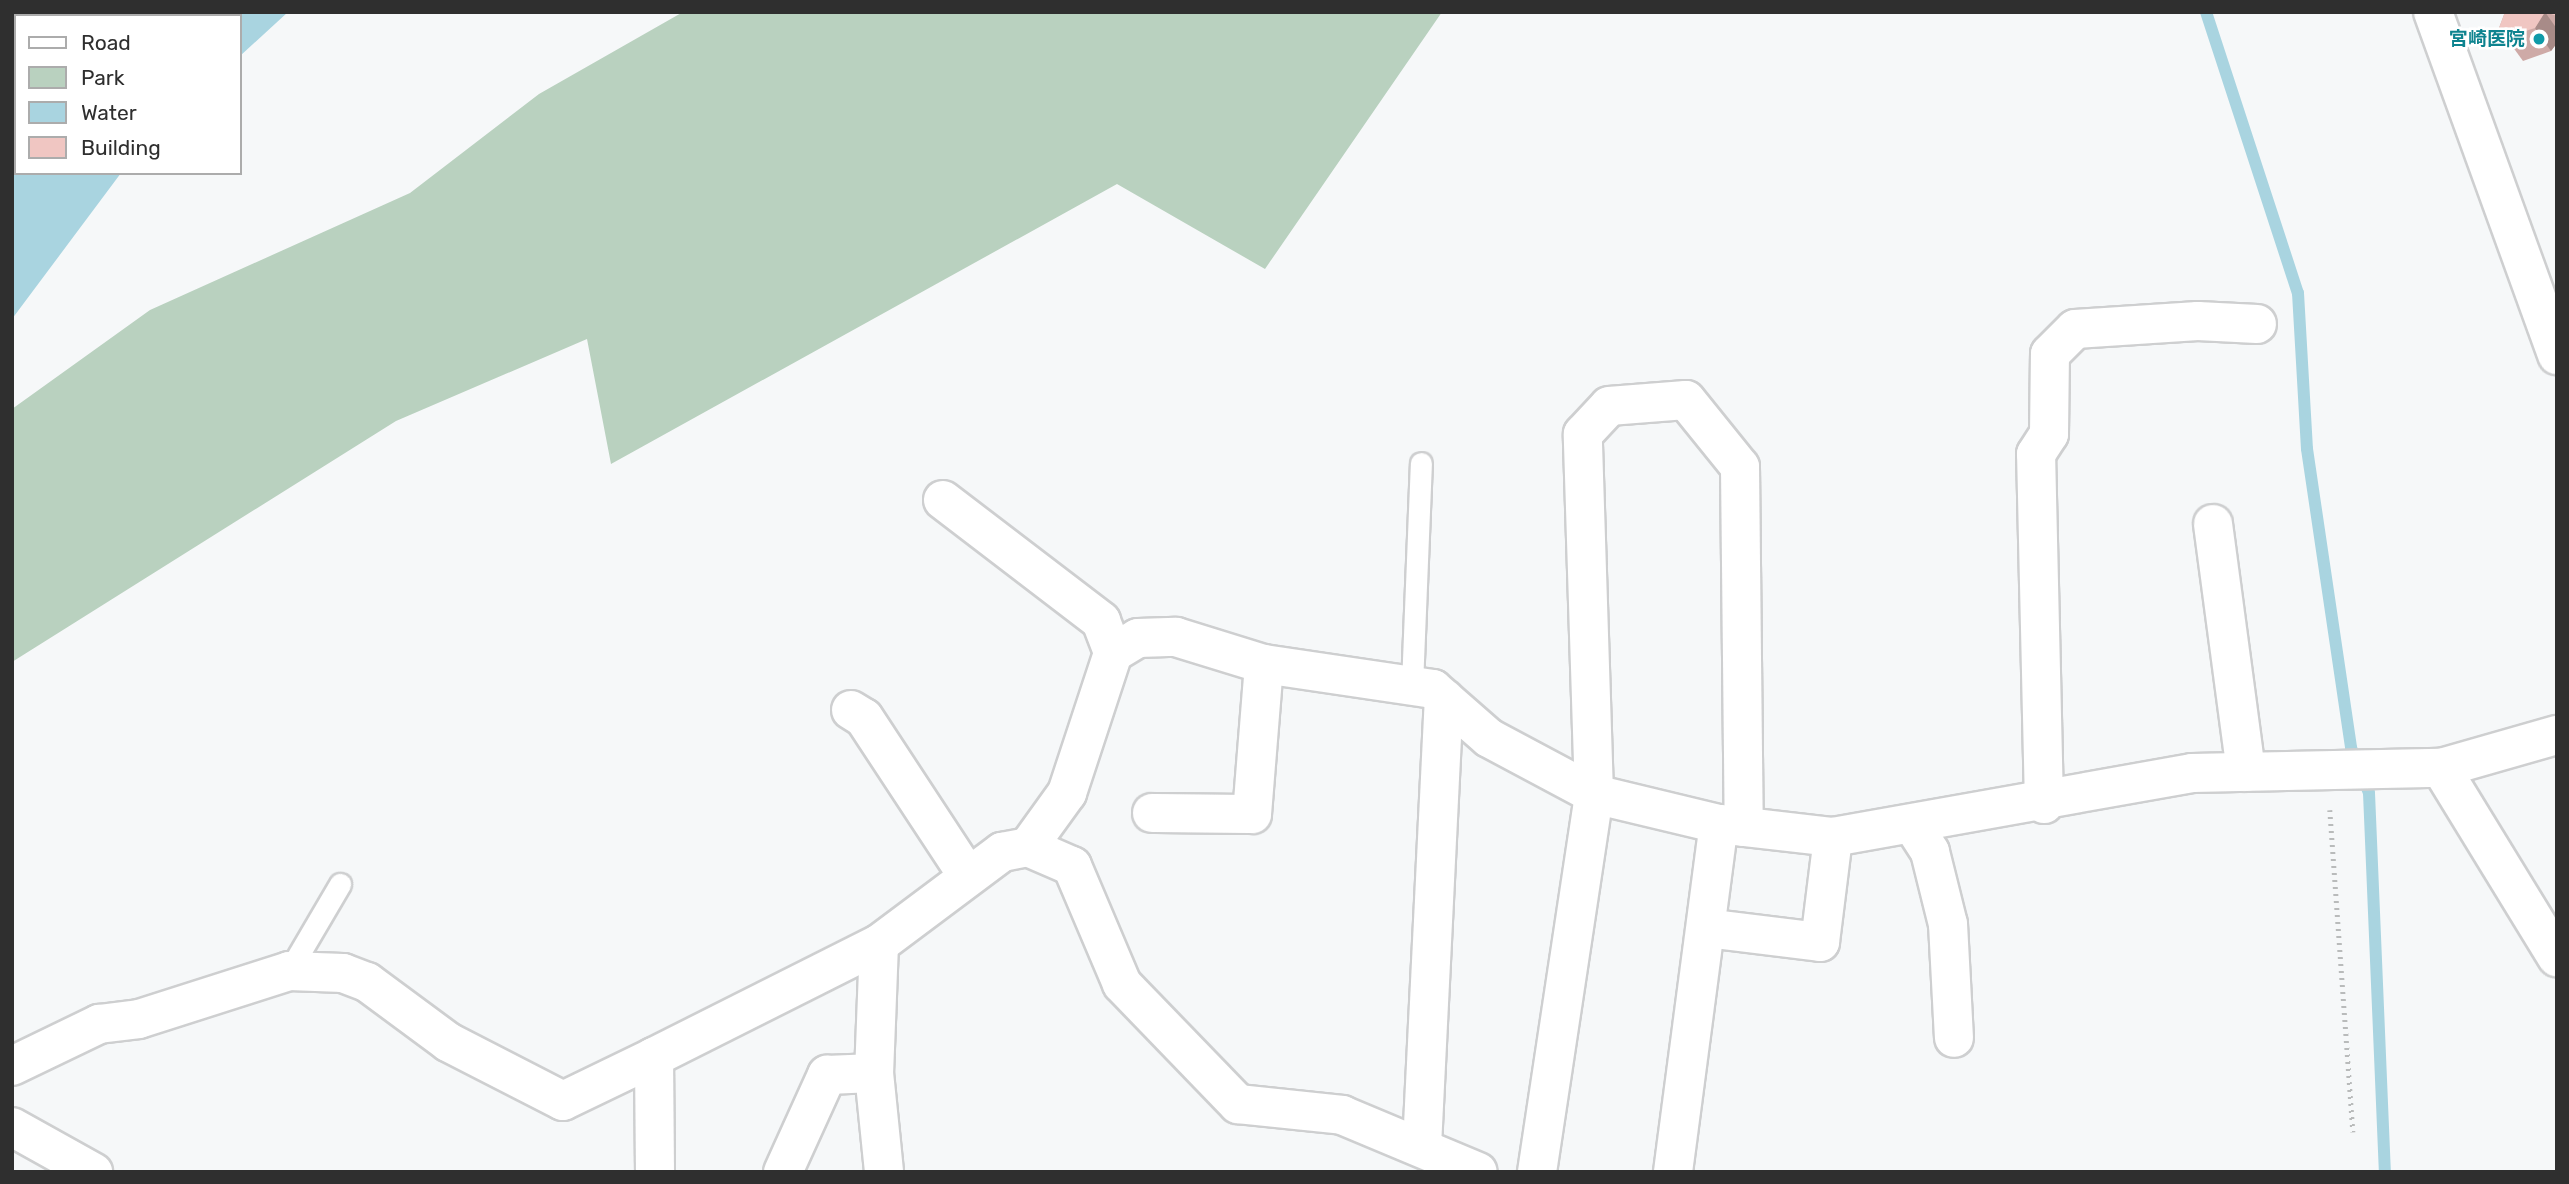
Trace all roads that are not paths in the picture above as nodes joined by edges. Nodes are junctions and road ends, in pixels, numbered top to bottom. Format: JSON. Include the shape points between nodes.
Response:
{"nodes":[{"id":1,"x":2432,"y":12,"type":"edge"},
{"id":2,"x":2257,"y":324,"type":"dead end"},
{"id":3,"x":2556,"y":352,"type":"edge"},
{"id":4,"x":1421,"y":463,"type":"dead end"},
{"id":5,"x":943,"y":500,"type":"dead end"},
{"id":6,"x":2213,"y":524,"type":"dead end"},
{"id":7,"x":1113,"y":653,"type":"junction"},
{"id":8,"x":1264,"y":664,"type":"junction"},
{"id":9,"x":1428,"y":692,"type":"junction"},
{"id":10,"x":851,"y":710,"type":"dead end"},
{"id":11,"x":2557,"y":735,"type":"edge"},
{"id":12,"x":2441,"y":768,"type":"junction"},
{"id":13,"x":2246,"y":772,"type":"junction"},
{"id":14,"x":1594,"y":794,"type":"junction"},
{"id":15,"x":2044,"y":804,"type":"junction"},
{"id":16,"x":1152,"y":813,"type":"dead end"},
{"id":17,"x":1912,"y":824,"type":"junction"},
{"id":18,"x":1731,"y":825,"type":"junction"},
{"id":19,"x":1833,"y":837,"type":"junction"},
{"id":20,"x":1028,"y":847,"type":"junction"},
{"id":21,"x":967,"y":875,"type":"junction"},
{"id":22,"x":340,"y":884,"type":"dead end"},
{"id":23,"x":1706,"y":928,"type":"junction"},
{"id":24,"x":879,"y":944,"type":"junction"},
{"id":25,"x":2557,"y":957,"type":"edge"},
{"id":26,"x":289,"y":971,"type":"junction"},
{"id":27,"x":1954,"y":1038,"type":"dead end"},
{"id":28,"x":654,"y":1057,"type":"junction"},
{"id":29,"x":12,"y":1066,"type":"edge"},
{"id":30,"x":874,"y":1073,"type":"junction"},
{"id":31,"x":12,"y":1127,"type":"edge"},
{"id":32,"x":1422,"y":1146,"type":"junction"},
{"id":33,"x":1471,"y":1171,"type":"edge"},
{"id":34,"x":93,"y":1172,"type":"edge"},
{"id":35,"x":655,"y":1172,"type":"edge"},
{"id":36,"x":783,"y":1172,"type":"edge"},
{"id":37,"x":884,"y":1172,"type":"edge"},
{"id":38,"x":1537,"y":1172,"type":"edge"},
{"id":39,"x":1673,"y":1172,"type":"edge"}],
"edges":[{"from":1,"to":3,"type":"street"},
{"from":2,"to":15,"type":"street","via":[[2198,321],[2075,329],[2050,354],[2049,434],[2036,454]]},
{"from":4,"to":9,"type":"lane"},
{"from":5,"to":7,"type":"street","via":[[1101,621]]},
{"from":6,"to":13,"type":"street"},
{"from":7,"to":8,"type":"street","via":[[1139,638],[1176,637]]},
{"from":7,"to":20,"type":"street","via":[[1067,793]]},
{"from":8,"to":9,"type":"street"},
{"from":8,"to":16,"type":"street","via":[[1252,814]]},
{"from":9,"to":14,"type":"street","via":[[1489,738]]},
{"from":9,"to":32,"type":"street"},
{"from":10,"to":21,"type":"street","via":[[864,718]]},
{"from":11,"to":12,"type":"street"},
{"from":12,"to":13,"type":"street"},
{"from":12,"to":25,"type":"street"},
{"from":13,"to":15,"type":"street","via":[[2192,774]]},
{"from":14,"to":18,"type":"street"},
{"from":14,"to":18,"type":"street","via":[[1583,435],[1609,405],[1686,400],[1740,467]]},
{"from":14,"to":38,"type":"street"},
{"from":15,"to":17,"type":"street"},
{"from":17,"to":19,"type":"street"},
{"from":17,"to":27,"type":"street","via":[[1930,852],[1948,924]]},
{"from":18,"to":19,"type":"street"},
{"from":18,"to":23,"type":"street"},
{"from":19,"to":23,"type":"street","via":[[1820,942]]},
{"from":20,"to":21,"type":"street","via":[[1002,852]]},
{"from":20,"to":32,"type":"street","via":[[1072,866],[1122,984],[1238,1104],[1342,1115]]},
{"from":21,"to":24,"type":"street"},
{"from":22,"to":26,"type":"lane"},
{"from":23,"to":39,"type":"street"},
{"from":24,"to":28,"type":"street"},
{"from":24,"to":30,"type":"street"},
{"from":26,"to":28,"type":"street","via":[[343,973],[367,982],[447,1042],[563,1101]]},
{"from":26,"to":29,"type":"street","via":[[139,1019],[99,1024]]},
{"from":28,"to":35,"type":"street"},
{"from":30,"to":36,"type":"street","via":[[827,1075]]},
{"from":30,"to":37,"type":"street"},
{"from":31,"to":34,"type":"street"},
{"from":32,"to":33,"type":"street"}]}
